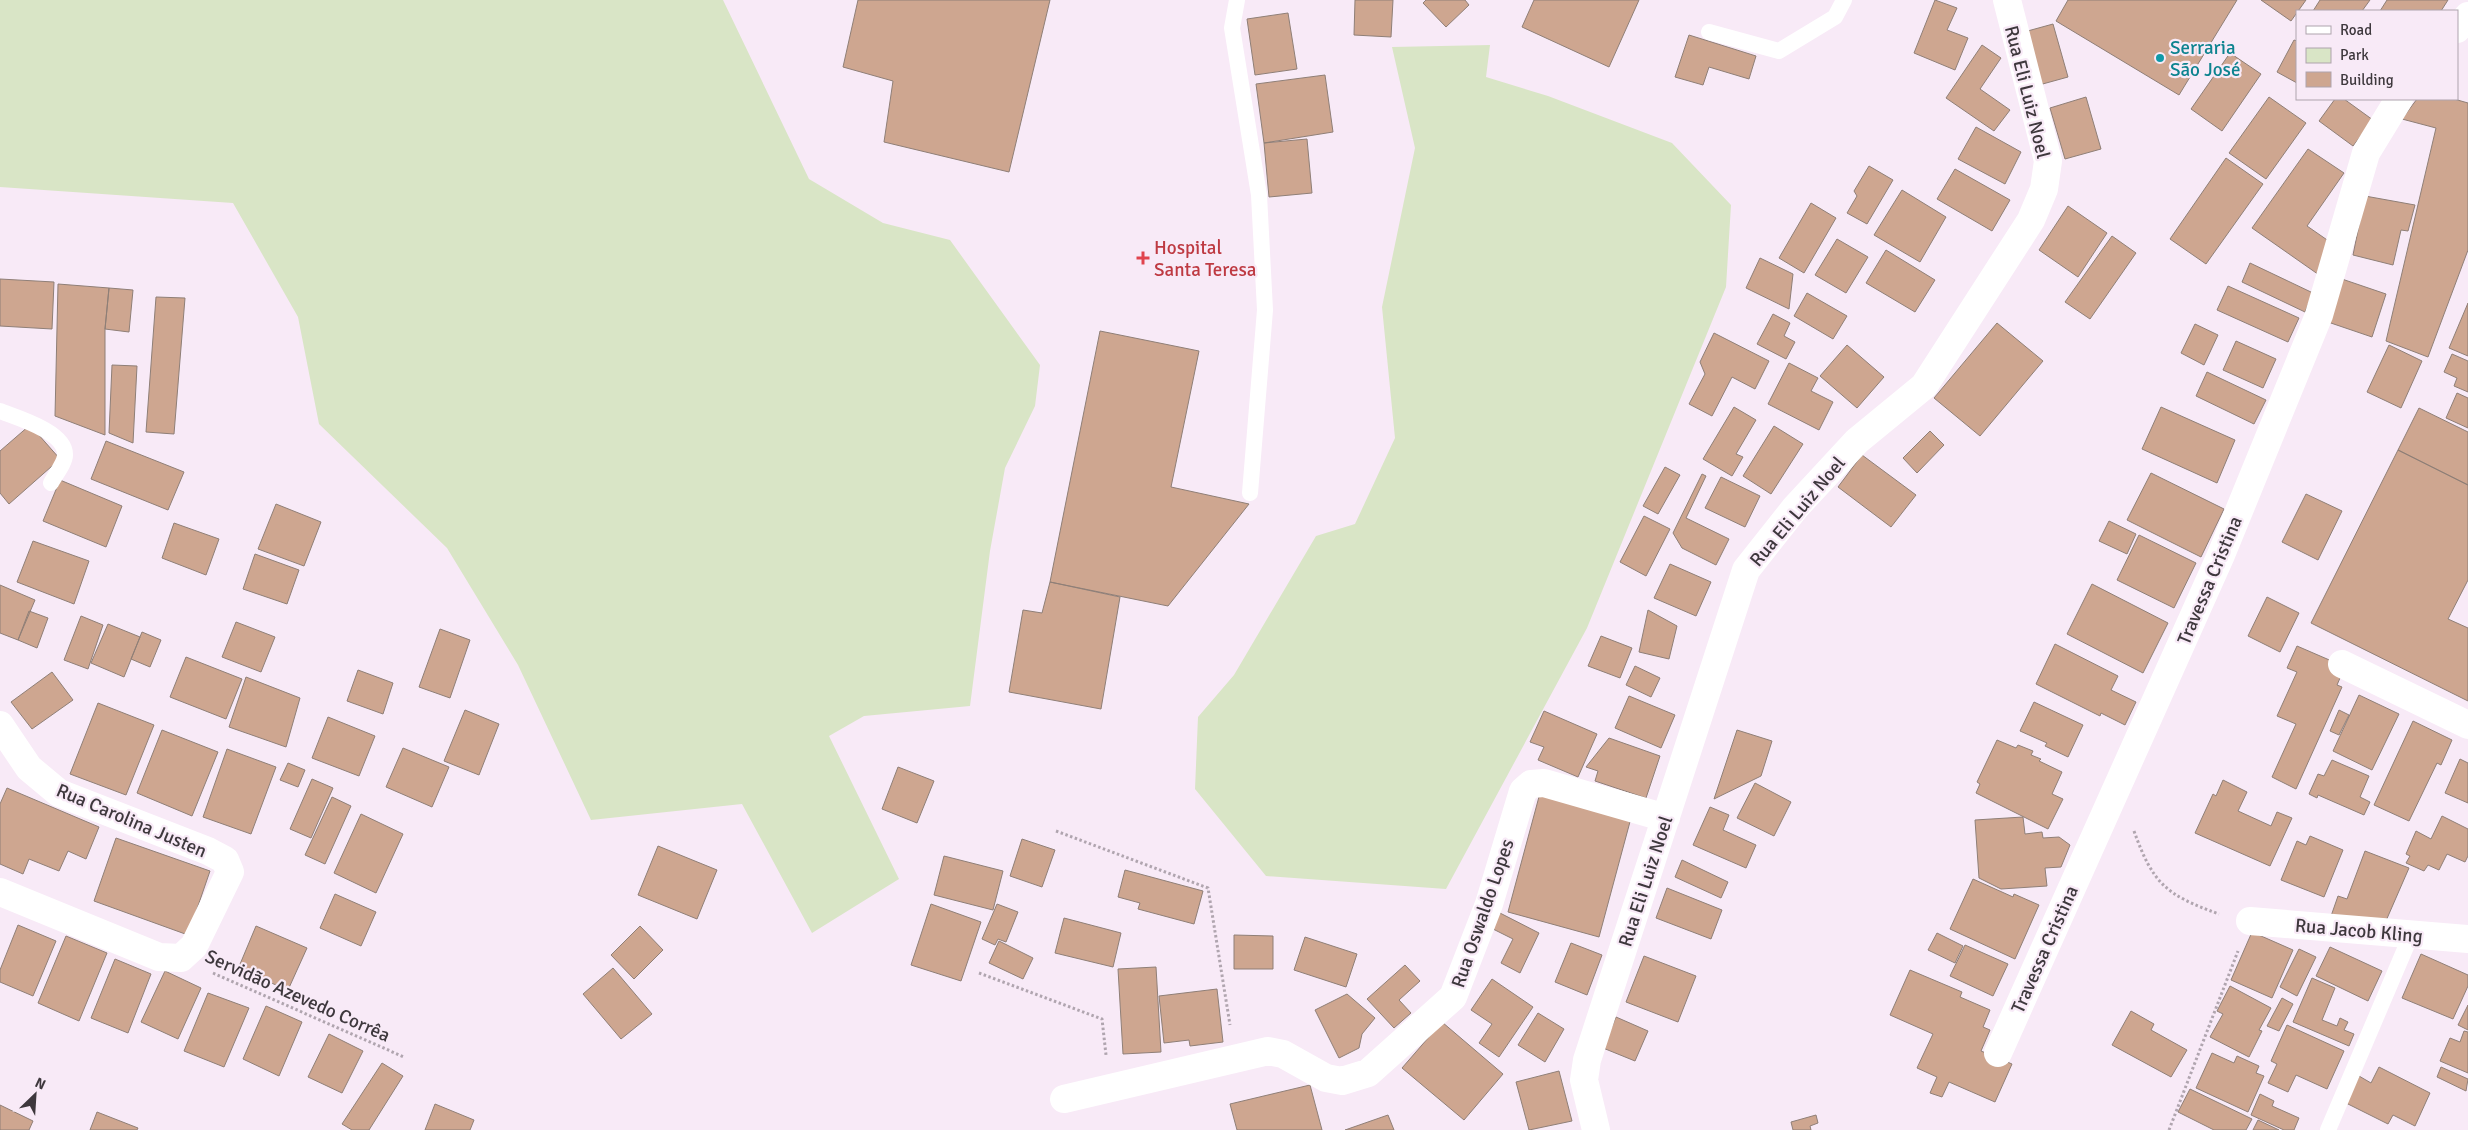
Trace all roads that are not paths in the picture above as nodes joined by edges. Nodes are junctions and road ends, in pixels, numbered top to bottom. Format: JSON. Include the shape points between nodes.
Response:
{"nodes":[{"id":1,"x":1237,"y":0,"type":"edge"},
{"id":2,"x":1844,"y":0,"type":"edge"},
{"id":3,"x":2007,"y":0,"type":"edge"},
{"id":4,"x":2468,"y":16,"type":"edge"},
{"id":5,"x":2458,"y":28,"type":"edge"},
{"id":6,"x":1709,"y":32,"type":"dead end"},
{"id":7,"x":2398,"y":100,"type":"edge"},
{"id":8,"x":0,"y":411,"type":"edge"},
{"id":9,"x":51,"y":482,"type":"dead end"},
{"id":10,"x":1250,"y":493,"type":"dead end"},
{"id":11,"x":2342,"y":664,"type":"dead end"},
{"id":12,"x":0,"y":725,"type":"edge"},
{"id":13,"x":2468,"y":725,"type":"edge"},
{"id":14,"x":1666,"y":818,"type":"junction"},
{"id":15,"x":0,"y":892,"type":"edge"},
{"id":16,"x":2250,"y":921,"type":"road end"},
{"id":17,"x":2412,"y":935,"type":"junction"},
{"id":18,"x":2468,"y":939,"type":"edge"},
{"id":19,"x":1998,"y":1054,"type":"dead end"},
{"id":20,"x":1064,"y":1099,"type":"dead end"},
{"id":21,"x":1596,"y":1130,"type":"edge"},
{"id":22,"x":2328,"y":1130,"type":"edge"}],
"edges":[{"from":1,"to":10,"type":"lane","via":[[1232,28],[1259,195],[1265,310]]},
{"from":2,"to":6,"type":"lane","via":[[1835,17],[1779,51]]},
{"from":3,"to":14,"type":"street","name":"Rua Eli Luiz Noel","via":[[2048,161],[2044,189],[2031,220],[1924,386],[1857,441],[1795,508],[1746,570]]},
{"from":4,"to":5,"type":"street"},
{"from":7,"to":19,"type":"street","name":"Travessa Cristina","via":[[2366,153],[2319,315],[2222,555]]},
{"from":8,"to":9,"type":"lane","via":[[56,436],[64,446],[65,456]]},
{"from":11,"to":13,"type":"street"},
{"from":12,"to":15,"type":"street","name":"Rua Carolina Justen","via":[[29,768],[59,793],[199,847],[225,860],[230,872],[194,946],[181,958],[159,957]]},
{"from":14,"to":20,"type":"street","name":"Rua Oswaldo Lopes","via":[[1544,784],[1530,784],[1523,791],[1489,904],[1453,997],[1368,1072],[1342,1080],[1326,1078],[1283,1054],[1268,1051]]},
{"from":14,"to":21,"type":"street","name":"Rua Eli Luiz Noel","via":[[1587,1060],[1584,1080]]},
{"from":16,"to":17,"type":"street","name":"Rua Jacob Kling"},
{"from":17,"to":18,"type":"street","name":"Rua Jacob Kling"},
{"from":17,"to":22,"type":"lane"}]}
